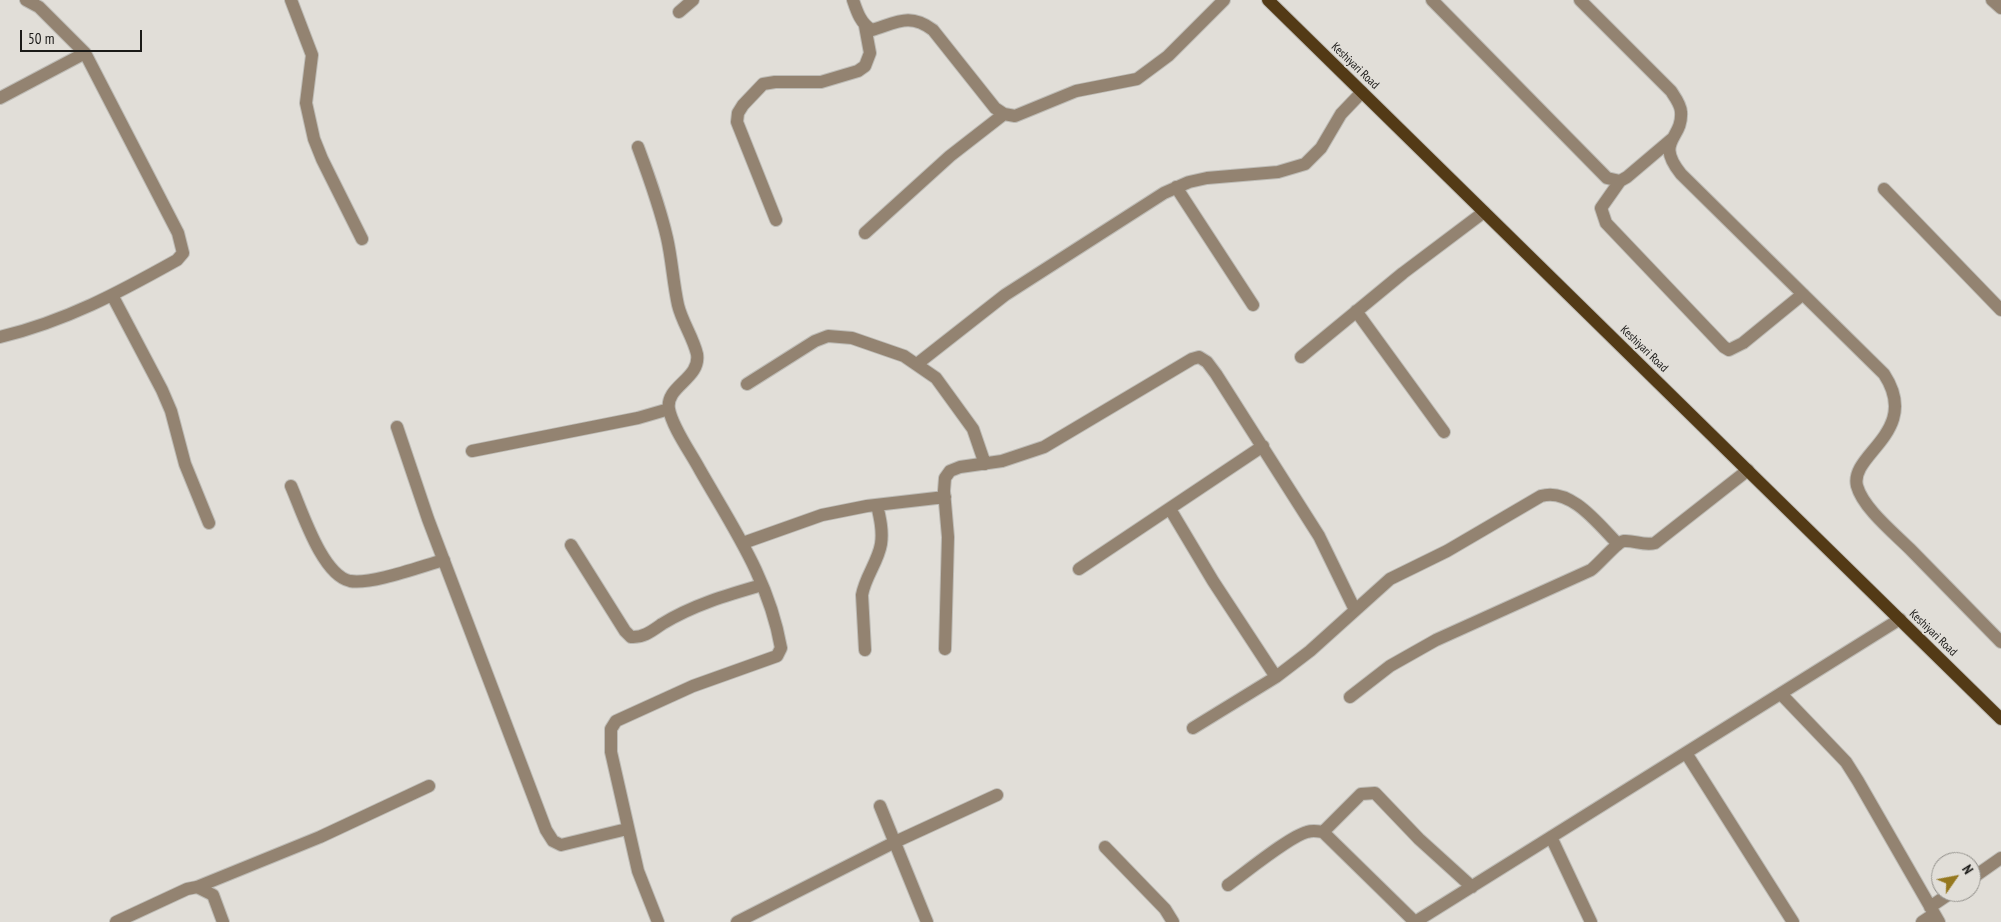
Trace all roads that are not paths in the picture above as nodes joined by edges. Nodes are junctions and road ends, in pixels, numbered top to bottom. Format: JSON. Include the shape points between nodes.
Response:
{"nodes":[{"id":1,"x":26,"y":0,"type":"edge"},
{"id":2,"x":291,"y":0,"type":"edge"},
{"id":3,"x":693,"y":0,"type":"edge"},
{"id":4,"x":853,"y":0,"type":"edge"},
{"id":5,"x":1224,"y":0,"type":"edge"},
{"id":6,"x":1268,"y":0,"type":"edge"},
{"id":7,"x":1432,"y":0,"type":"edge"},
{"id":8,"x":1580,"y":0,"type":"edge"},
{"id":9,"x":1992,"y":0,"type":"edge"},
{"id":10,"x":2001,"y":8,"type":"edge"},
{"id":11,"x":679,"y":12,"type":"dead end"},
{"id":12,"x":865,"y":26,"type":"junction"},
{"id":13,"x":85,"y":53,"type":"junction"},
{"id":14,"x":1362,"y":92,"type":"junction"},
{"id":15,"x":0,"y":98,"type":"edge"},
{"id":16,"x":1004,"y":114,"type":"junction"},
{"id":17,"x":1673,"y":138,"type":"junction"},
{"id":18,"x":638,"y":147,"type":"dead end"},
{"id":19,"x":1620,"y":181,"type":"junction"},
{"id":20,"x":1176,"y":187,"type":"junction"},
{"id":21,"x":1884,"y":189,"type":"dead end"},
{"id":22,"x":1484,"y":212,"type":"junction"},
{"id":23,"x":776,"y":220,"type":"dead end"},
{"id":24,"x":865,"y":234,"type":"dead end"},
{"id":25,"x":362,"y":239,"type":"dead end"},
{"id":26,"x":1803,"y":294,"type":"junction"},
{"id":27,"x":112,"y":295,"type":"junction"},
{"id":28,"x":1253,"y":305,"type":"dead end"},
{"id":29,"x":2001,"y":310,"type":"edge"},
{"id":30,"x":1356,"y":311,"type":"junction"},
{"id":31,"x":0,"y":337,"type":"edge"},
{"id":32,"x":1301,"y":357,"type":"dead end"},
{"id":33,"x":917,"y":364,"type":"junction"},
{"id":34,"x":746,"y":384,"type":"dead end"},
{"id":35,"x":669,"y":409,"type":"junction"},
{"id":36,"x":397,"y":428,"type":"dead end"},
{"id":37,"x":1444,"y":432,"type":"dead end"},
{"id":38,"x":1263,"y":446,"type":"junction"},
{"id":39,"x":472,"y":451,"type":"dead end"},
{"id":40,"x":985,"y":464,"type":"junction"},
{"id":41,"x":1748,"y":470,"type":"junction"},
{"id":42,"x":291,"y":486,"type":"dead end"},
{"id":43,"x":945,"y":497,"type":"junction"},
{"id":44,"x":877,"y":505,"type":"junction"},
{"id":45,"x":1170,"y":509,"type":"junction"},
{"id":46,"x":209,"y":523,"type":"dead end"},
{"id":47,"x":743,"y":543,"type":"junction"},
{"id":48,"x":1618,"y":544,"type":"junction"},
{"id":49,"x":571,"y":545,"type":"dead end"},
{"id":50,"x":444,"y":560,"type":"junction"},
{"id":51,"x":1079,"y":569,"type":"dead end"},
{"id":52,"x":762,"y":584,"type":"junction"},
{"id":53,"x":1355,"y":610,"type":"junction"},
{"id":54,"x":1900,"y":619,"type":"junction"},
{"id":55,"x":2001,"y":642,"type":"edge"},
{"id":56,"x":945,"y":649,"type":"dead end"},
{"id":57,"x":865,"y":650,"type":"dead end"},
{"id":58,"x":1276,"y":677,"type":"junction"},
{"id":59,"x":1781,"y":694,"type":"junction"},
{"id":60,"x":1350,"y":697,"type":"dead end"},
{"id":61,"x":2001,"y":719,"type":"edge"},
{"id":62,"x":1193,"y":728,"type":"dead end"},
{"id":63,"x":1686,"y":753,"type":"junction"},
{"id":64,"x":429,"y":786,"type":"dead end"},
{"id":65,"x":997,"y":795,"type":"dead end"},
{"id":66,"x":880,"y":806,"type":"dead end"},
{"id":67,"x":627,"y":829,"type":"junction"},
{"id":68,"x":1323,"y":832,"type":"junction"},
{"id":69,"x":1551,"y":837,"type":"junction"},
{"id":70,"x":894,"y":842,"type":"junction"},
{"id":71,"x":1106,"y":847,"type":"dead end"},
{"id":72,"x":2001,"y":858,"type":"edge"},
{"id":73,"x":1981,"y":872,"type":"edge"},
{"id":74,"x":1228,"y":885,"type":"dead end"},
{"id":75,"x":197,"y":887,"type":"junction"},
{"id":76,"x":1472,"y":887,"type":"junction"},
{"id":77,"x":1944,"y":902,"type":"edge"},
{"id":78,"x":1935,"y":914,"type":"edge"},
{"id":79,"x":116,"y":922,"type":"edge"},
{"id":80,"x":223,"y":922,"type":"edge"},
{"id":81,"x":658,"y":922,"type":"edge"},
{"id":82,"x":737,"y":922,"type":"edge"},
{"id":83,"x":927,"y":922,"type":"edge"},
{"id":84,"x":1173,"y":922,"type":"edge"},
{"id":85,"x":1415,"y":922,"type":"edge"},
{"id":86,"x":1591,"y":922,"type":"edge"},
{"id":87,"x":1793,"y":922,"type":"edge"},
{"id":88,"x":1922,"y":922,"type":"edge"}],
"edges":[{"from":1,"to":13,"type":"street","via":[[39,7]]},
{"from":2,"to":25,"type":"street","via":[[312,55],[306,103],[314,139]]},
{"from":3,"to":11,"type":"street"},
{"from":4,"to":12,"type":"street"},
{"from":5,"to":16,"type":"street","via":[[1168,56],[1137,79],[1076,91],[1014,116]]},
{"from":6,"to":14,"type":"main road","name":"Keshiyari Road"},
{"from":7,"to":19,"type":"street","via":[[1600,172],[1613,181]]},
{"from":8,"to":17,"type":"street","via":[[1678,102],[1681,119]]},
{"from":9,"to":10,"type":"street"},
{"from":12,"to":16,"type":"street","via":[[872,30],[908,19],[921,21],[933,30]]},
{"from":12,"to":23,"type":"street","via":[[870,53],[865,66],[858,71],[821,82],[763,84],[738,113],[737,122]]},
{"from":13,"to":15,"type":"street"},
{"from":13,"to":27,"type":"street","via":[[182,244],[183,253],[177,260]]},
{"from":14,"to":20,"type":"street","via":[[1341,114],[1321,148],[1305,164],[1278,172],[1207,178]]},
{"from":14,"to":22,"type":"main road","name":"Keshiyari Road"},
{"from":16,"to":24,"type":"street","via":[[950,156]]},
{"from":17,"to":19,"type":"street"},
{"from":17,"to":26,"type":"street","via":[[1670,156],[1681,174]]},
{"from":18,"to":35,"type":"street","via":[[667,236],[678,306],[696,354],[697,365],[674,392]]},
{"from":19,"to":26,"type":"street","via":[[1601,208],[1606,223],[1724,347],[1729,350],[1743,343]]},
{"from":20,"to":28,"type":"street"},
{"from":20,"to":33,"type":"street","via":[[1005,295]]},
{"from":21,"to":29,"type":"street"},
{"from":22,"to":30,"type":"street"},
{"from":22,"to":41,"type":"main road","name":"Keshiyari Road"},
{"from":26,"to":55,"type":"street","via":[[1891,384],[1894,418],[1859,470],[1857,487],[1876,514]]},
{"from":27,"to":31,"type":"street","via":[[57,321]]},
{"from":27,"to":46,"type":"street","via":[[171,411],[185,464]]},
{"from":30,"to":32,"type":"street"},
{"from":30,"to":37,"type":"street"},
{"from":33,"to":34,"type":"street","via":[[904,356],[852,338],[828,336]]},
{"from":33,"to":40,"type":"street","via":[[936,378],[962,413],[979,442]]},
{"from":35,"to":39,"type":"street"},
{"from":35,"to":47,"type":"street","via":[[682,438]]},
{"from":36,"to":50,"type":"street"},
{"from":38,"to":40,"type":"street","via":[[1216,374],[1199,357],[1145,386],[1062,438],[1031,452]]},
{"from":38,"to":45,"type":"street"},
{"from":38,"to":53,"type":"street","via":[[1319,536]]},
{"from":40,"to":43,"type":"street","via":[[950,471],[945,478]]},
{"from":41,"to":48,"type":"street","via":[[1655,543],[1647,545],[1624,541]]},
{"from":41,"to":54,"type":"main road","name":"Keshiyari Road"},
{"from":42,"to":50,"type":"street","via":[[323,558],[341,578],[360,581]]},
{"from":43,"to":44,"type":"street"},
{"from":43,"to":56,"type":"street","via":[[948,537]]},
{"from":44,"to":47,"type":"street","via":[[822,515]]},
{"from":44,"to":57,"type":"street","via":[[881,545],[862,595]]},
{"from":45,"to":51,"type":"street"},
{"from":45,"to":58,"type":"street"},
{"from":47,"to":52,"type":"street"},
{"from":48,"to":53,"type":"street","via":[[1570,500],[1548,493],[1390,580]]},
{"from":48,"to":60,"type":"street","via":[[1591,570],[1419,649],[1390,666]]},
{"from":49,"to":52,"type":"street","via":[[631,637],[639,638],[698,605]]},
{"from":50,"to":67,"type":"street","via":[[546,830],[553,841],[561,845],[581,842]]},
{"from":52,"to":67,"type":"street","via":[[779,639],[777,656],[693,686],[616,722],[611,729],[610,752]]},
{"from":53,"to":58,"type":"street"},
{"from":54,"to":59,"type":"street"},
{"from":54,"to":61,"type":"main road","name":"Keshiyari Road"},
{"from":58,"to":62,"type":"street"},
{"from":59,"to":63,"type":"street"},
{"from":59,"to":78,"type":"street","via":[[1846,762]]},
{"from":63,"to":69,"type":"street"},
{"from":63,"to":87,"type":"street"},
{"from":64,"to":75,"type":"street"},
{"from":65,"to":70,"type":"street"},
{"from":66,"to":70,"type":"street"},
{"from":67,"to":81,"type":"street","via":[[638,871]]},
{"from":68,"to":74,"type":"street","via":[[1305,832]]},
{"from":68,"to":76,"type":"street","via":[[1362,794],[1375,793]]},
{"from":68,"to":85,"type":"street"},
{"from":69,"to":76,"type":"street"},
{"from":69,"to":86,"type":"street"},
{"from":70,"to":82,"type":"street"},
{"from":70,"to":83,"type":"street"},
{"from":71,"to":84,"type":"street","via":[[1165,909]]},
{"from":72,"to":73,"type":"street"},
{"from":75,"to":79,"type":"street"},
{"from":75,"to":80,"type":"street","via":[[213,895]]},
{"from":76,"to":85,"type":"street"},
{"from":77,"to":78,"type":"street"},
{"from":78,"to":88,"type":"street"}]}
